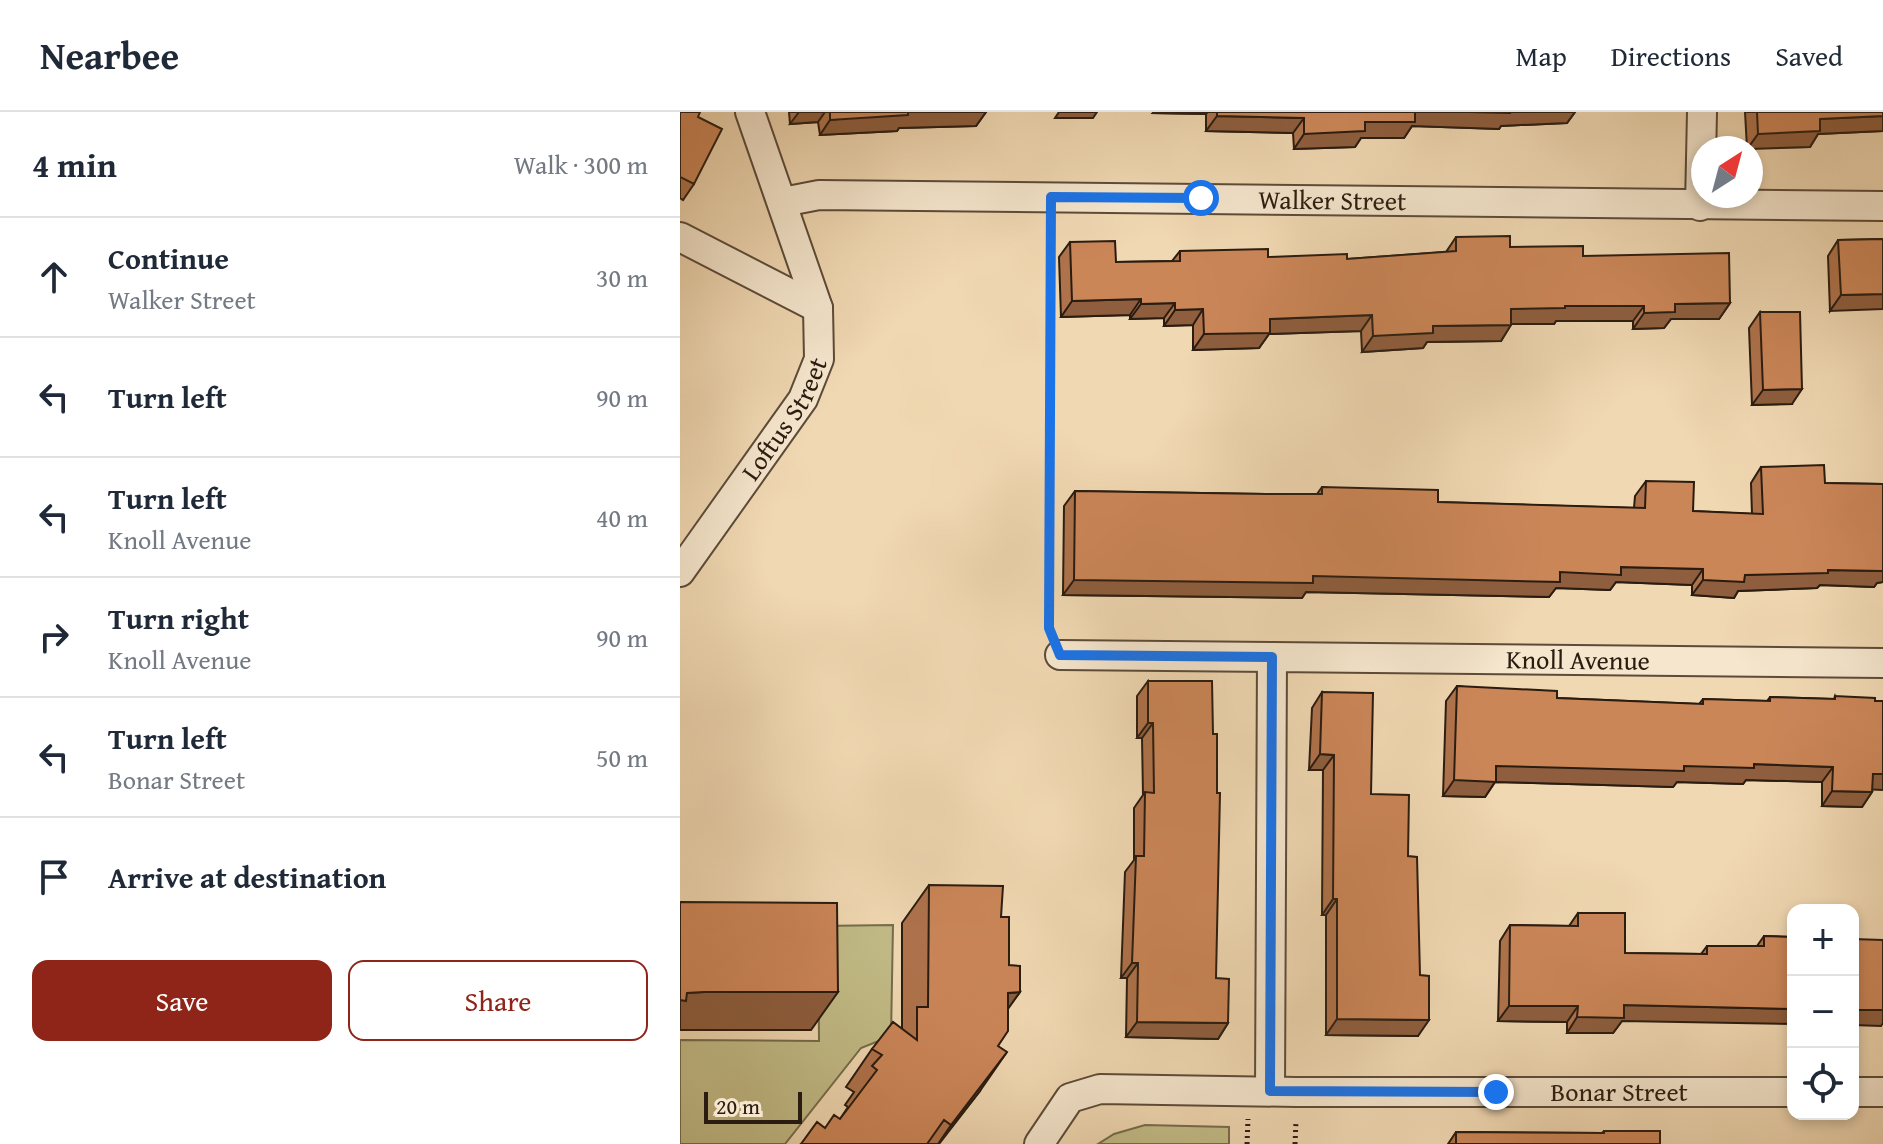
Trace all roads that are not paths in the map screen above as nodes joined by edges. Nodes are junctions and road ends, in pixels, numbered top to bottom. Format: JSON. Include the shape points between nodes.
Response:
{"nodes":[{"id":1,"x":750,"y":112,"type":"edge"},
{"id":2,"x":1702,"y":112,"type":"edge"},
{"id":3,"x":1701,"y":136,"type":"edge"},
{"id":4,"x":783,"y":202,"type":"junction"},
{"id":5,"x":1691,"y":206,"type":"edge"},
{"id":6,"x":1763,"y":206,"type":"edge"},
{"id":7,"x":1883,"y":206,"type":"edge"},
{"id":8,"x":680,"y":237,"type":"edge"},
{"id":9,"x":818,"y":308,"type":"junction"},
{"id":10,"x":680,"y":572,"type":"edge"},
{"id":11,"x":1060,"y":655,"type":"road end"},
{"id":12,"x":1272,"y":657,"type":"junction"},
{"id":13,"x":1883,"y":663,"type":"edge"},
{"id":14,"x":1270,"y":1091,"type":"junction"},
{"id":15,"x":1787,"y":1092,"type":"edge"},
{"id":16,"x":1859,"y":1092,"type":"edge"},
{"id":17,"x":1883,"y":1092,"type":"edge"},
{"id":18,"x":1039,"y":1144,"type":"edge"}],
"edges":[{"from":1,"to":4,"type":"street","name":"Loftus Street"},
{"from":2,"to":3,"type":"street"},
{"from":4,"to":5,"type":"street","name":"Walker Street","via":[[819,195]]},
{"from":4,"to":9,"type":"street","name":"Loftus Street"},
{"from":6,"to":7,"type":"street","name":"Walker Street"},
{"from":8,"to":9,"type":"street"},
{"from":9,"to":10,"type":"street","name":"Loftus Street","via":[[819,359],[803,399]]},
{"from":11,"to":12,"type":"street","name":"Knoll Avenue"},
{"from":12,"to":13,"type":"street","name":"Knoll Avenue"},
{"from":12,"to":14,"type":"street"},
{"from":14,"to":15,"type":"street","name":"Bonar Street"},
{"from":14,"to":18,"type":"street","name":"Bonar Street","via":[[1100,1089],[1070,1098]]},
{"from":16,"to":17,"type":"street"}]}
